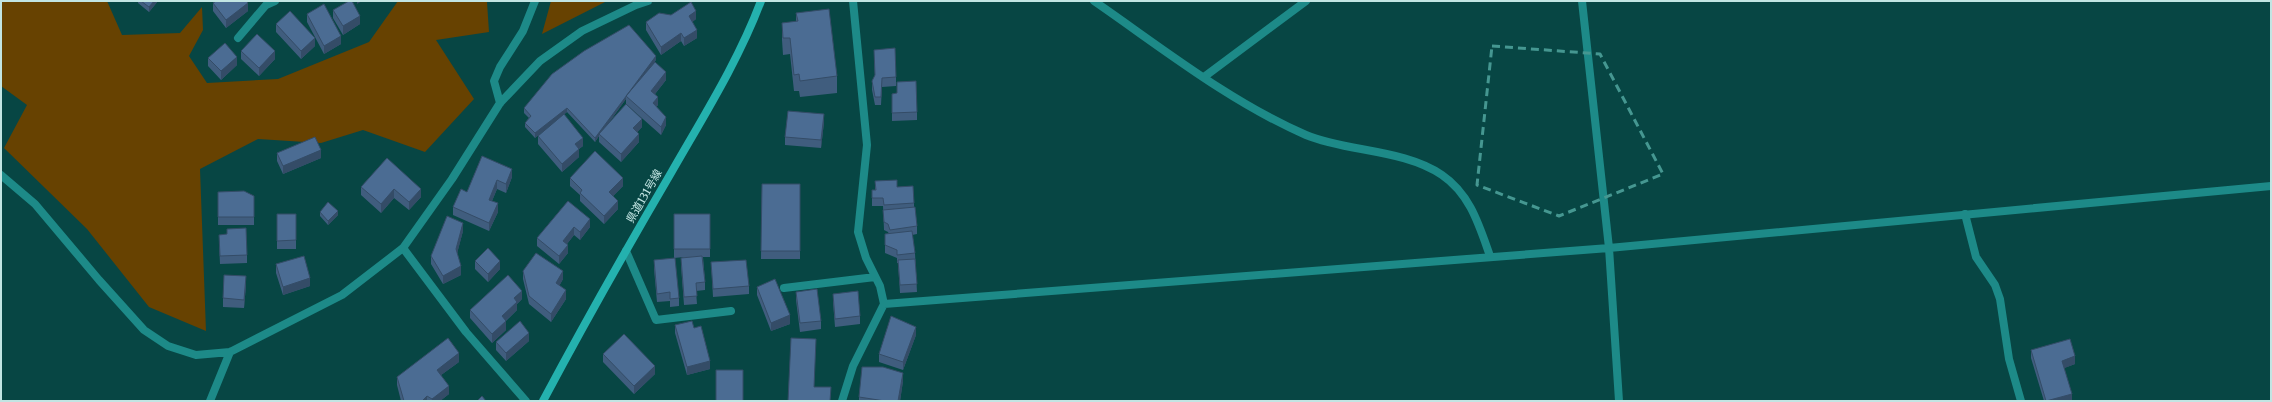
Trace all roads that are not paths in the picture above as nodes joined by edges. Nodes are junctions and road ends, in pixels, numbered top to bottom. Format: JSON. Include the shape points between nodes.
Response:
{"nodes":[{"id":1,"x":274,"y":1,"type":"edge"},
{"id":2,"x":535,"y":1,"type":"edge"},
{"id":3,"x":648,"y":1,"type":"edge"},
{"id":4,"x":761,"y":1,"type":"edge"},
{"id":5,"x":853,"y":1,"type":"edge"},
{"id":6,"x":1094,"y":1,"type":"edge"},
{"id":7,"x":1306,"y":1,"type":"edge"},
{"id":8,"x":1582,"y":1,"type":"edge"},
{"id":9,"x":265,"y":3,"type":"edge"},
{"id":10,"x":238,"y":38,"type":"dead end"},
{"id":11,"x":1204,"y":77,"type":"junction"},
{"id":12,"x":500,"y":103,"type":"junction"},
{"id":13,"x":1,"y":176,"type":"edge"},
{"id":14,"x":2271,"y":186,"type":"edge"},
{"id":15,"x":1965,"y":214,"type":"junction"},
{"id":16,"x":403,"y":248,"type":"junction"},
{"id":17,"x":1609,"y":248,"type":"junction"},
{"id":18,"x":626,"y":251,"type":"junction"},
{"id":19,"x":1490,"y":256,"type":"junction"},
{"id":20,"x":875,"y":277,"type":"junction"},
{"id":21,"x":784,"y":288,"type":"dead end"},
{"id":22,"x":884,"y":304,"type":"junction"},
{"id":23,"x":731,"y":311,"type":"dead end"},
{"id":24,"x":230,"y":352,"type":"junction"},
{"id":25,"x":210,"y":401,"type":"edge"},
{"id":26,"x":526,"y":401,"type":"edge"},
{"id":27,"x":543,"y":401,"type":"edge"},
{"id":28,"x":842,"y":401,"type":"edge"},
{"id":29,"x":1619,"y":401,"type":"edge"},
{"id":30,"x":2021,"y":401,"type":"edge"}],
"edges":[{"from":1,"to":9,"type":"street"},
{"from":2,"to":12,"type":"street","via":[[524,31],[494,81]]},
{"from":3,"to":12,"type":"street","via":[[582,31],[540,61]]},
{"from":4,"to":18,"type":"main road","name":"県道131号線","via":[[748,36]]},
{"from":5,"to":20,"type":"street","via":[[867,145],[858,232]]},
{"from":6,"to":11,"type":"street"},
{"from":7,"to":11,"type":"street"},
{"from":8,"to":17,"type":"street"},
{"from":9,"to":10,"type":"street"},
{"from":11,"to":19,"type":"street","via":[[1273,119],[1308,135],[1413,162],[1441,174],[1460,190],[1474,211]]},
{"from":12,"to":16,"type":"street","via":[[452,179]]},
{"from":13,"to":24,"type":"street","via":[[35,204],[144,330],[168,346],[196,355]]},
{"from":14,"to":15,"type":"street"},
{"from":15,"to":17,"type":"street"},
{"from":15,"to":30,"type":"street","via":[[1976,257],[1995,285],[2000,299],[2009,359]]},
{"from":16,"to":24,"type":"street","via":[[342,295]]},
{"from":16,"to":26,"type":"street","via":[[466,332]]},
{"from":17,"to":19,"type":"street"},
{"from":17,"to":29,"type":"street"},
{"from":18,"to":23,"type":"street","via":[[656,320]]},
{"from":18,"to":27,"type":"main road","name":"県道131号線"},
{"from":19,"to":22,"type":"street"},
{"from":20,"to":21,"type":"street"},
{"from":20,"to":22,"type":"street"},
{"from":22,"to":28,"type":"street","via":[[853,366]]},
{"from":24,"to":25,"type":"street"}]}
